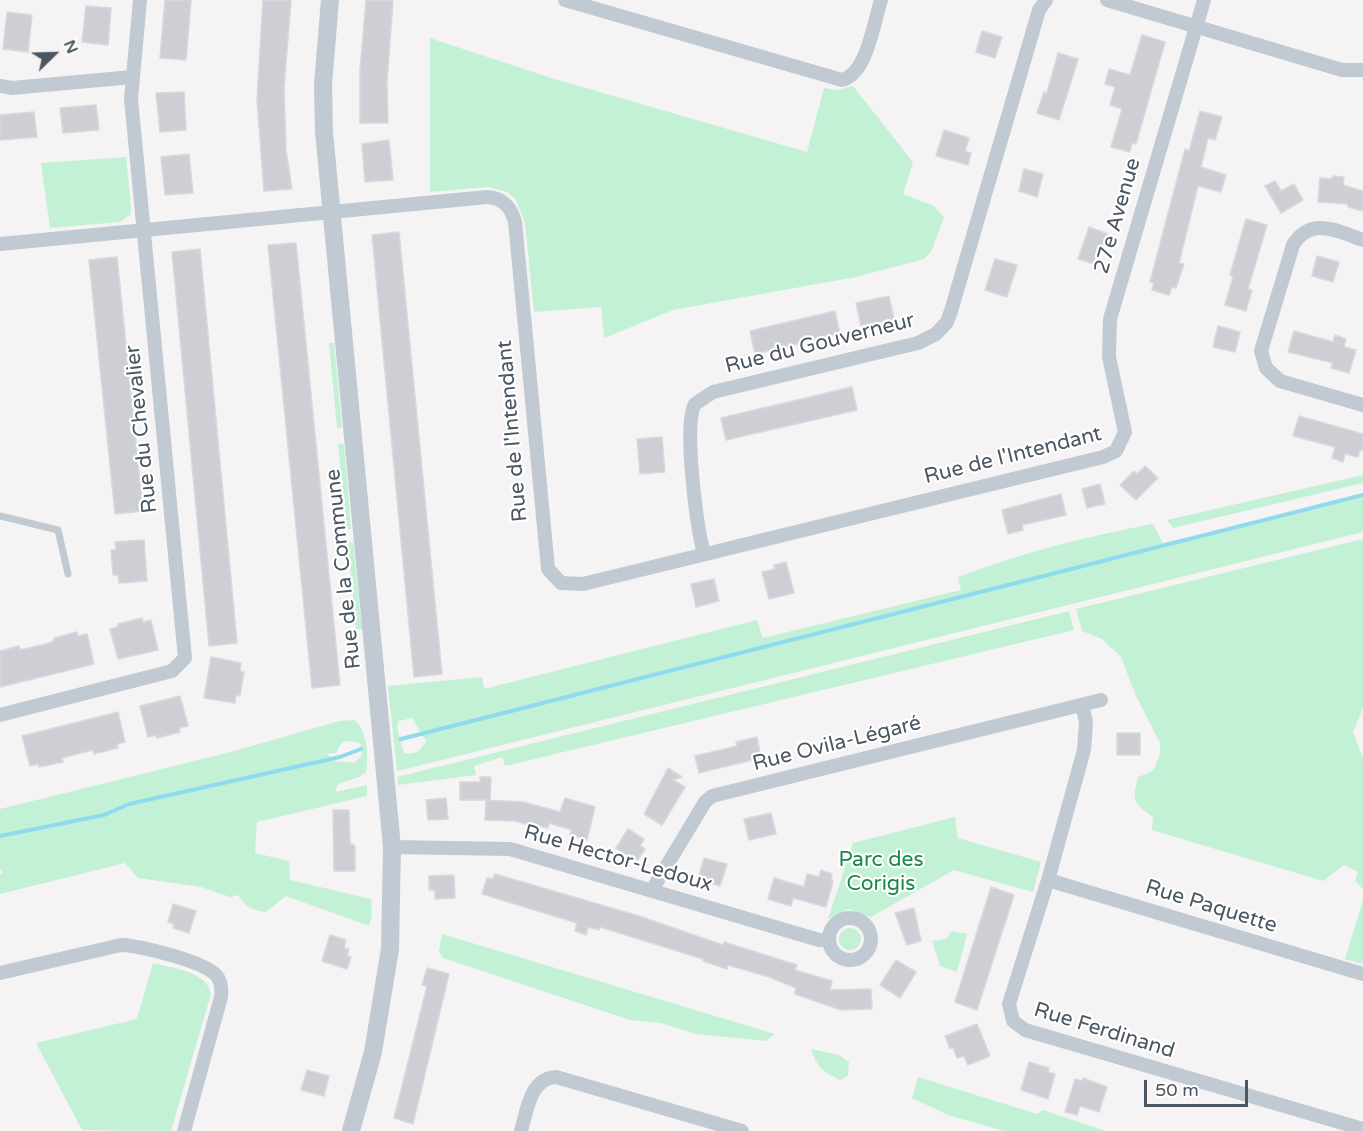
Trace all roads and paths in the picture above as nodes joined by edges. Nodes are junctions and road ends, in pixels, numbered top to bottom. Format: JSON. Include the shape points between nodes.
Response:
{"nodes":[{"id":1,"x":140,"y":0,"type":"edge"},
{"id":2,"x":330,"y":0,"type":"edge"},
{"id":3,"x":565,"y":0,"type":"edge"},
{"id":4,"x":881,"y":0,"type":"edge"},
{"id":5,"x":1046,"y":0,"type":"edge"},
{"id":6,"x":1107,"y":0,"type":"edge"},
{"id":7,"x":1204,"y":0,"type":"edge"},
{"id":8,"x":1196,"y":26,"type":"junction"},
{"id":9,"x":1363,"y":70,"type":"edge"},
{"id":10,"x":132,"y":77,"type":"junction"},
{"id":11,"x":0,"y":86,"type":"edge"},
{"id":12,"x":332,"y":212,"type":"junction"},
{"id":13,"x":144,"y":230,"type":"junction"},
{"id":14,"x":1363,"y":240,"type":"edge"},
{"id":15,"x":0,"y":244,"type":"edge"},
{"id":16,"x":1363,"y":405,"type":"edge"},
{"id":17,"x":1120,"y":447,"type":"joint"},
{"id":18,"x":0,"y":516,"type":"edge"},
{"id":19,"x":704,"y":554,"type":"junction"},
{"id":20,"x":68,"y":574,"type":"dead end"},
{"id":21,"x":1101,"y":700,"type":"dead end"},
{"id":22,"x":1082,"y":705,"type":"junction"},
{"id":23,"x":0,"y":715,"type":"edge"},
{"id":24,"x":392,"y":847,"type":"junction"},
{"id":25,"x":1048,"y":880,"type":"junction"},
{"id":26,"x":652,"y":890,"type":"junction"},
{"id":27,"x":828,"y":940,"type":"dead end"},
{"id":28,"x":0,"y":973,"type":"edge"},
{"id":29,"x":1363,"y":974,"type":"edge"},
{"id":30,"x":186,"y":1130,"type":"edge"},
{"id":31,"x":1363,"y":1130,"type":"edge"},
{"id":32,"x":351,"y":1131,"type":"edge"},
{"id":33,"x":521,"y":1131,"type":"edge"},
{"id":34,"x":742,"y":1131,"type":"edge"}],
"edges":[{"from":1,"to":10,"type":"street","name":"Rue du Chevalier"},
{"from":2,"to":12,"type":"street","name":"Rue de la Commune","via":[[323,85]]},
{"from":3,"to":4,"type":"street","via":[[837,80],[848,78],[860,67]]},
{"from":5,"to":19,"type":"street","name":"Rue du Gouverneur","via":[[951,311],[942,328],[918,343],[713,392],[695,404],[690,424],[698,529]]},
{"from":6,"to":8,"type":"street"},
{"from":7,"to":8,"type":"street","name":"27e Avenue"},
{"from":8,"to":9,"type":"street","via":[[1342,70]]},
{"from":8,"to":17,"type":"street","name":"27e Avenue","via":[[1110,319],[1109,357],[1125,432]]},
{"from":10,"to":11,"type":"street"},
{"from":10,"to":13,"type":"street","name":"Rue du Chevalier"},
{"from":12,"to":13,"type":"street","name":"Rue de l'Intendant"},
{"from":12,"to":19,"type":"street","name":"Rue de l'Intendant","via":[[487,197],[505,203],[515,222],[548,568],[561,583],[574,585]]},
{"from":12,"to":24,"type":"street","name":"Rue de la Commune"},
{"from":13,"to":15,"type":"street","name":"Rue de l'Intendant"},
{"from":13,"to":23,"type":"street","name":"Rue du Chevalier","via":[[185,658],[172,671]]},
{"from":14,"to":16,"type":"street","via":[[1320,228],[1305,230],[1298,236],[1261,351],[1266,368],[1280,381]]},
{"from":17,"to":19,"type":"street","name":"Rue de l'Intendant","via":[[1103,458]]},
{"from":18,"to":20,"type":"lane","via":[[58,530]]},
{"from":21,"to":22,"type":"street","name":"Rue Ovila-Légaré"},
{"from":22,"to":25,"type":"street","name":"Rue Ferdinand","via":[[1086,722],[1084,750]]},
{"from":22,"to":26,"type":"street","name":"Rue Ovila-Légaré","via":[[709,797]]},
{"from":24,"to":26,"type":"street","name":"Rue Hector-Ledoux","via":[[502,847]]},
{"from":24,"to":32,"type":"street","name":"Rue de la Commune","via":[[390,949],[373,1052]]},
{"from":25,"to":29,"type":"street","name":"Rue Paquette"},
{"from":25,"to":31,"type":"street","name":"Rue Ferdinand","via":[[1009,1004],[1018,1027]]},
{"from":26,"to":27,"type":"street","name":"Rue Hector-Ledoux"},
{"from":28,"to":30,"type":"street","via":[[118,945],[203,966],[212,972],[220,982],[221,998]]},
{"from":33,"to":34,"type":"street","via":[[531,1097],[551,1077]]}]}
